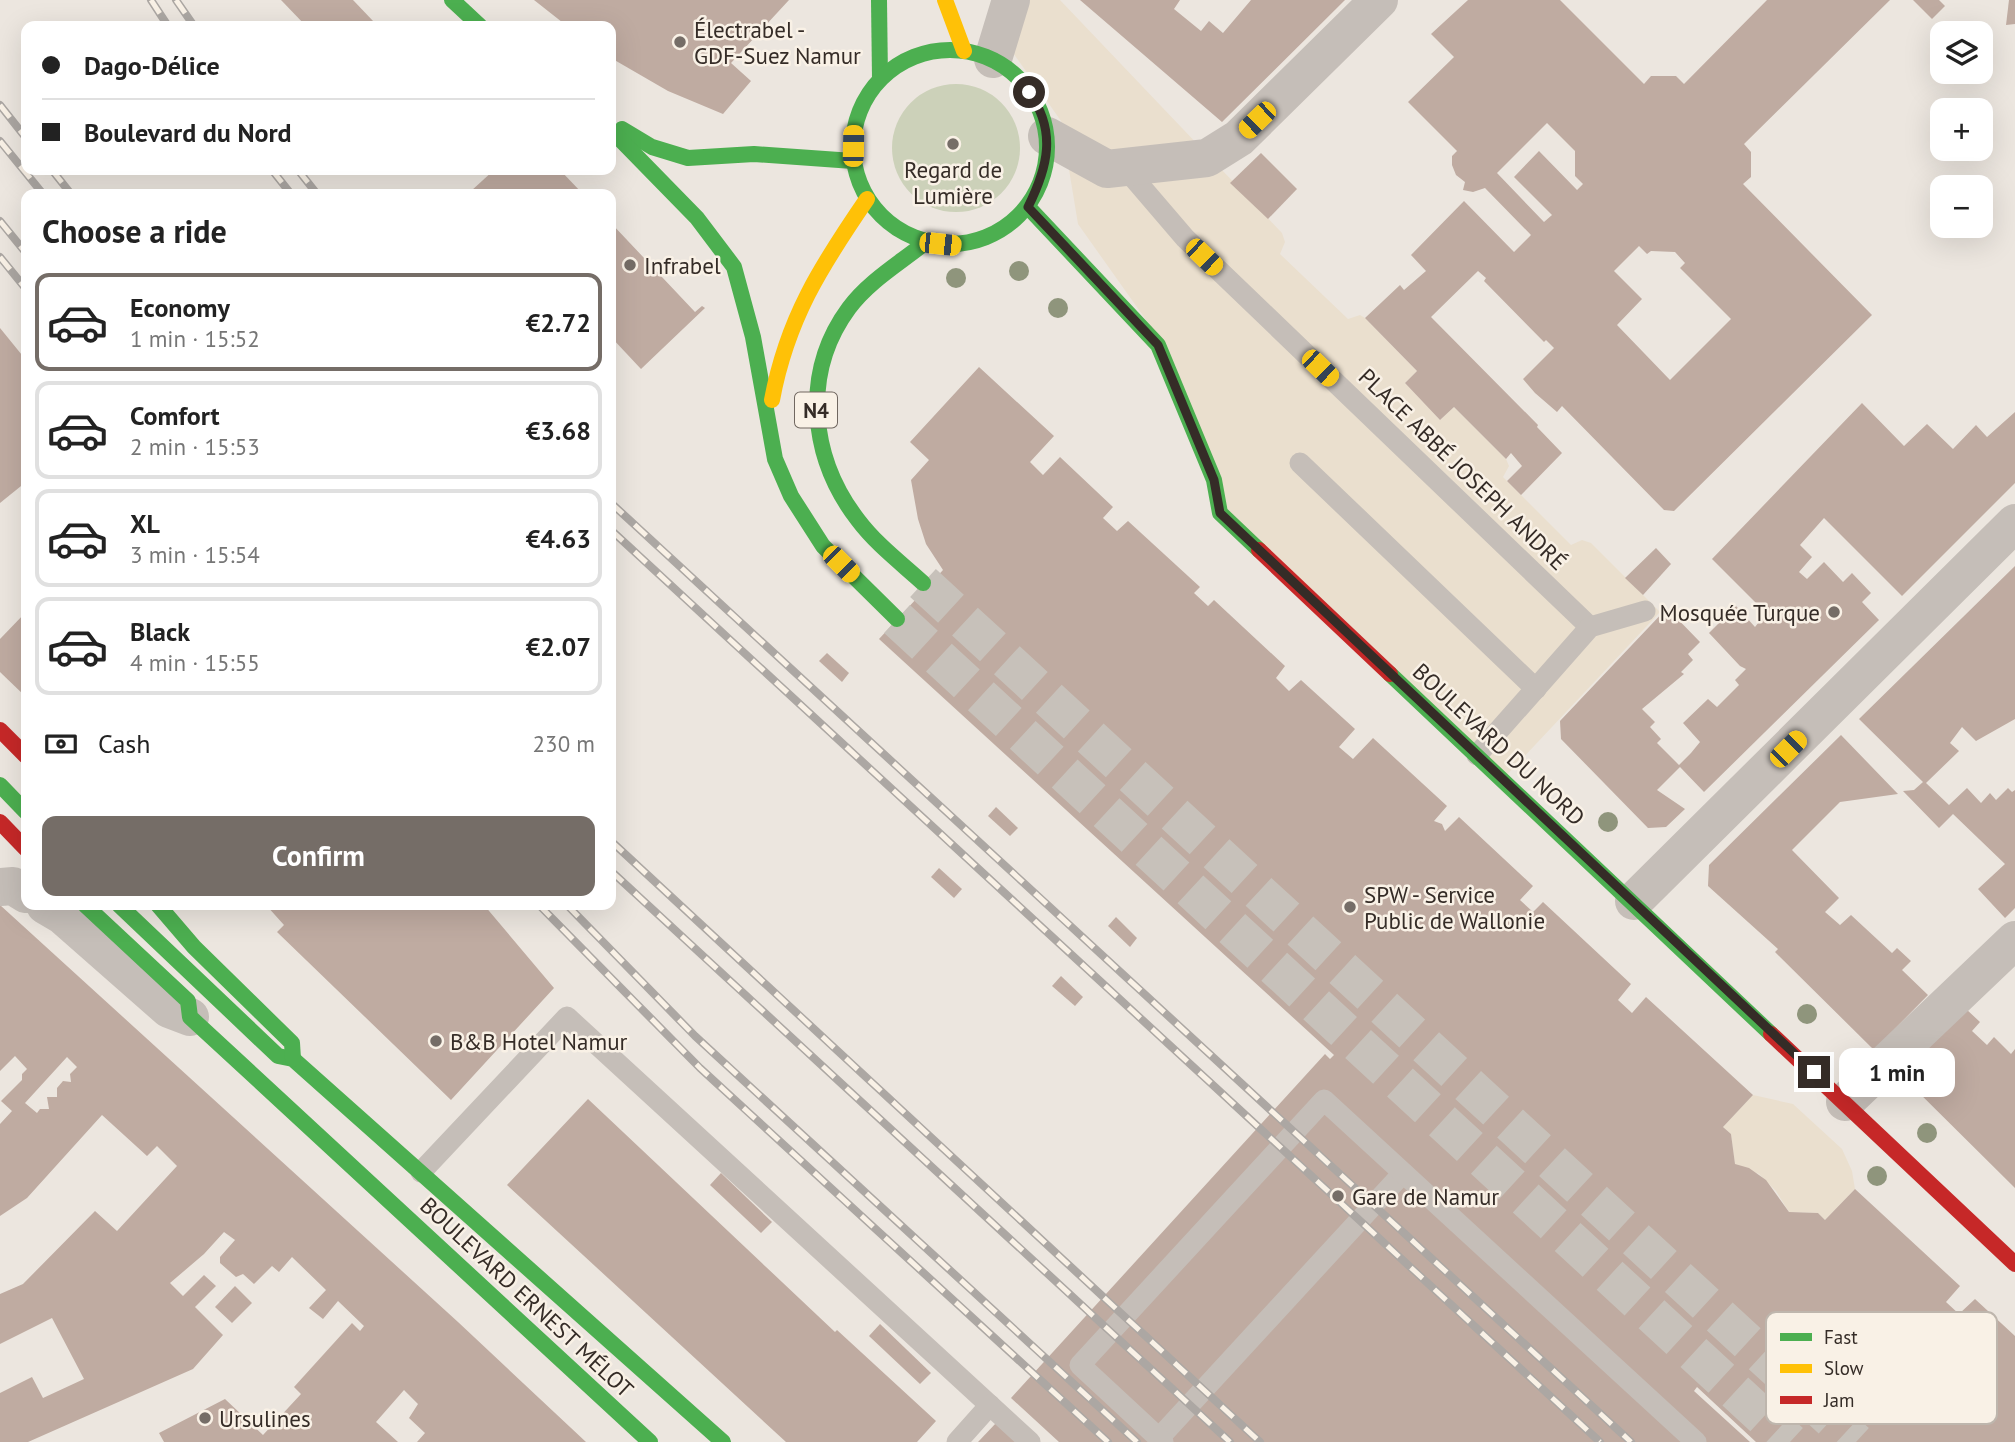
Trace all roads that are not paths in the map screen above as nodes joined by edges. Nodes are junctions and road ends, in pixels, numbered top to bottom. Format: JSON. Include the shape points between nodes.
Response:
{"nodes":[{"id":1,"x":452,"y":0,"type":"edge"},
{"id":2,"x":879,"y":0,"type":"edge"},
{"id":3,"x":945,"y":0,"type":"edge"},
{"id":4,"x":1011,"y":0,"type":"edge"},
{"id":5,"x":1379,"y":0,"type":"edge"},
{"id":6,"x":475,"y":21,"type":"edge"},
{"id":7,"x":979,"y":55,"type":"junction"},
{"id":8,"x":880,"y":79,"type":"junction"},
{"id":9,"x":616,"y":126,"type":"edge"},
{"id":10,"x":616,"y":135,"type":"edge"},
{"id":11,"x":1047,"y":136,"type":"junction"},
{"id":12,"x":853,"y":161,"type":"junction"},
{"id":13,"x":1125,"y":168,"type":"junction"},
{"id":14,"x":867,"y":199,"type":"junction"},
{"id":15,"x":1028,"y":207,"type":"junction"},
{"id":16,"x":926,"y":242,"type":"junction"},
{"id":17,"x":769,"y":422,"type":"junction"},
{"id":18,"x":1300,"y":463,"type":"dead end"},
{"id":19,"x":2015,"y":523,"type":"edge"},
{"id":20,"x":923,"y":583,"type":"tunnel mouth"},
{"id":21,"x":1644,"y":611,"type":"dead end"},
{"id":22,"x":897,"y":619,"type":"tunnel mouth"},
{"id":23,"x":1590,"y":628,"type":"junction"},
{"id":24,"x":1535,"y":689,"type":"junction"},
{"id":25,"x":0,"y":730,"type":"edge"},
{"id":26,"x":21,"y":751,"type":"edge"},
{"id":27,"x":1477,"y":755,"type":"junction"},
{"id":28,"x":0,"y":785,"type":"edge"},
{"id":29,"x":21,"y":807,"type":"edge"},
{"id":30,"x":0,"y":822,"type":"edge"},
{"id":31,"x":21,"y":844,"type":"edge"},
{"id":32,"x":0,"y":887,"type":"edge"},
{"id":33,"x":21,"y":891,"type":"edge"},
{"id":34,"x":1634,"y":901,"type":"junction"},
{"id":35,"x":54,"y":910,"type":"edge"},
{"id":36,"x":90,"y":910,"type":"edge"},
{"id":37,"x":124,"y":910,"type":"edge"},
{"id":38,"x":162,"y":910,"type":"edge"},
{"id":39,"x":2015,"y":940,"type":"edge"},
{"id":40,"x":190,"y":1017,"type":"junction"},
{"id":41,"x":293,"y":1059,"type":"junction"},
{"id":42,"x":1845,"y":1102,"type":"junction"},
{"id":43,"x":403,"y":1156,"type":"junction"},
{"id":44,"x":421,"y":1172,"type":"junction"},
{"id":45,"x":1403,"y":1173,"type":"junction"},
{"id":46,"x":386,"y":1182,"type":"junction"},
{"id":47,"x":2015,"y":1264,"type":"edge"},
{"id":48,"x":990,"y":1405,"type":"junction"},
{"id":49,"x":1161,"y":1440,"type":"edge"},
{"id":50,"x":650,"y":1442,"type":"edge"},
{"id":51,"x":723,"y":1442,"type":"edge"},
{"id":52,"x":957,"y":1442,"type":"edge"},
{"id":53,"x":1030,"y":1442,"type":"edge"},
{"id":54,"x":1696,"y":1442,"type":"edge"}],
"edges":[{"from":1,"to":6,"type":"main road"},
{"from":2,"to":8,"type":"main road"},
{"from":3,"to":7,"type":"main road"},
{"from":4,"to":7,"type":"street"},
{"from":5,"to":13,"type":"street","via":[[1239,138],[1207,158]]},
{"from":7,"to":8,"type":"main road","via":[[934,51]]},
{"from":7,"to":11,"type":"main road","via":[[1019,78],[1038,105]]},
{"from":8,"to":12,"type":"main road","via":[[853,131]]},
{"from":9,"to":12,"type":"main road","via":[[652,147],[688,158],[754,154]]},
{"from":10,"to":17,"type":"main road","number":"N4","via":[[698,218],[734,267]]},
{"from":11,"to":13,"type":"street","via":[[1107,169]]},
{"from":11,"to":15,"type":"main road","via":[[1045,174]]},
{"from":12,"to":14,"type":"main road"},
{"from":13,"to":23,"type":"lane","name":"PLACE ABBÉ JOSEPH ANDRÉ","via":[[1185,238]]},
{"from":14,"to":16,"type":"main road","via":[[892,226]]},
{"from":14,"to":17,"type":"main road","number":"N4","via":[[810,281],[787,331]]},
{"from":15,"to":16,"type":"main road","via":[[1007,227],[982,240],[954,245]]},
{"from":15,"to":27,"type":"main road","name":"BOULEVARD DU NORD","via":[[1158,345],[1214,480],[1220,513]]},
{"from":16,"to":20,"type":"main road","number":"N4","via":[[849,309],[824,354],[816,432],[827,474],[858,520]]},
{"from":17,"to":22,"type":"main road","number":"N4","via":[[775,459],[816,536]]},
{"from":18,"to":24,"type":"lane"},
{"from":19,"to":34,"type":"street"},
{"from":21,"to":23,"type":"lane"},
{"from":23,"to":24,"type":"lane"},
{"from":24,"to":27,"type":"lane"},
{"from":25,"to":26,"type":"main road"},
{"from":27,"to":34,"type":"main road","name":"BOULEVARD DU NORD"},
{"from":28,"to":29,"type":"main road"},
{"from":30,"to":31,"type":"main road"},
{"from":32,"to":33,"type":"street"},
{"from":34,"to":42,"type":"main road","name":"BOULEVARD DU NORD"},
{"from":35,"to":40,"type":"street","via":[[169,1009]]},
{"from":36,"to":40,"type":"main road","name":"BOULEVARD ERNEST MÉLOT","via":[[188,1001]]},
{"from":37,"to":41,"type":"main road","via":[[278,1056]]},
{"from":38,"to":41,"type":"main road","via":[[292,1043]]},
{"from":39,"to":42,"type":"street"},
{"from":40,"to":46,"type":"main road","name":"BOULEVARD ERNEST MÉLOT"},
{"from":41,"to":43,"type":"main road"},
{"from":42,"to":47,"type":"main road","name":"BOULEVARD DU NORD"},
{"from":43,"to":44,"type":"main road"},
{"from":43,"to":46,"type":"main road"},
{"from":44,"to":48,"type":"lane","via":[[567,1017]]},
{"from":44,"to":51,"type":"main road"},
{"from":45,"to":49,"type":"lane"},
{"from":45,"to":49,"type":"lane","via":[[1324,1100],[1080,1365]]},
{"from":45,"to":54,"type":"lane"},
{"from":46,"to":50,"type":"main road","name":"BOULEVARD ERNEST MÉLOT"},
{"from":48,"to":52,"type":"lane"},
{"from":48,"to":53,"type":"lane"}]}
